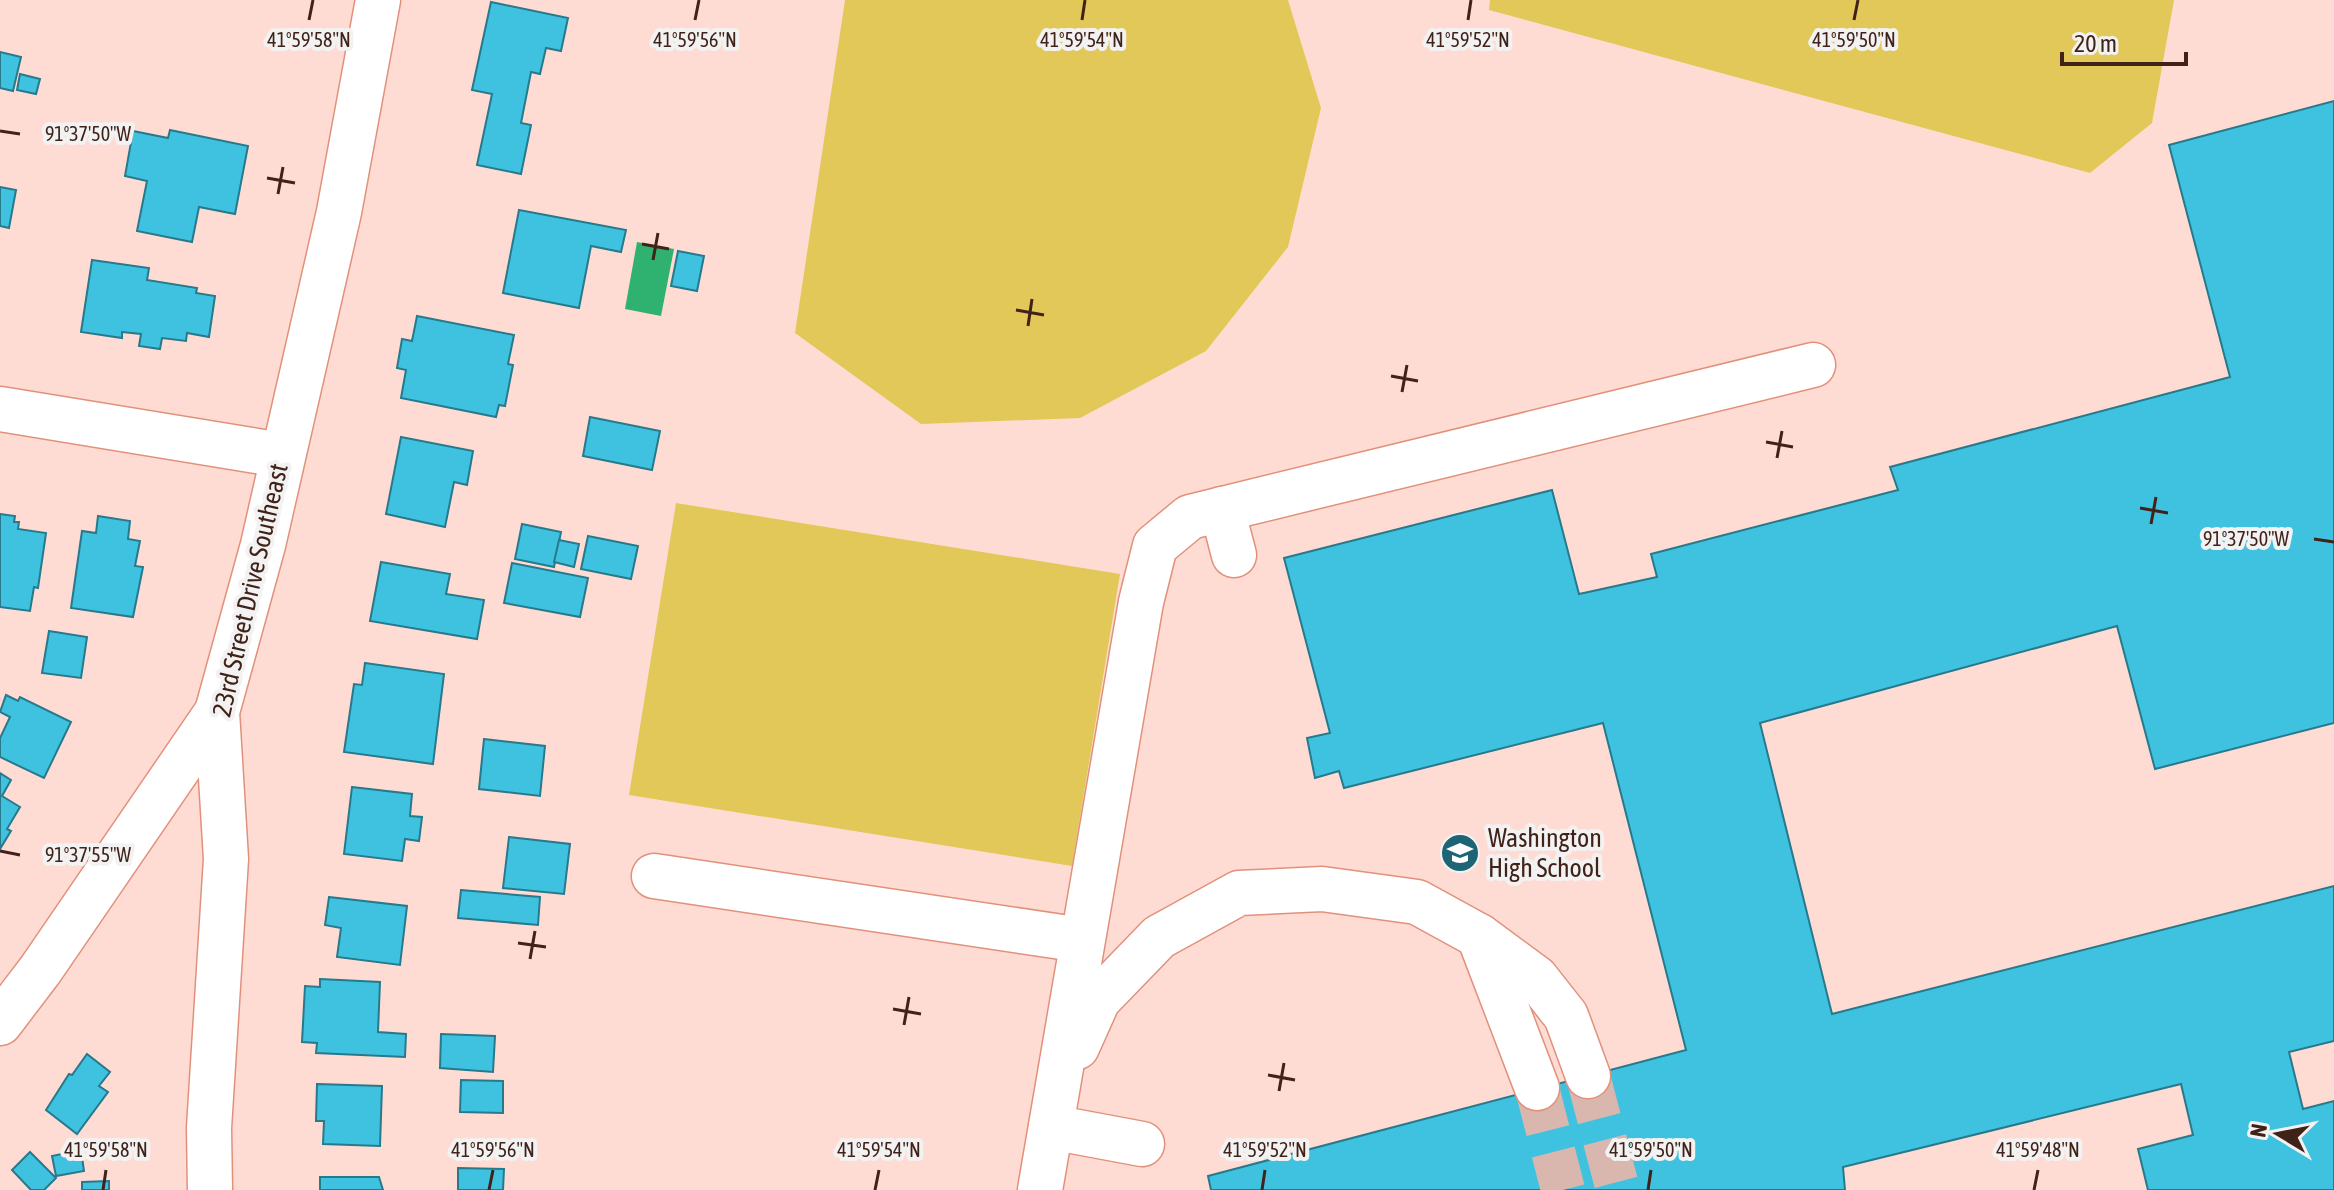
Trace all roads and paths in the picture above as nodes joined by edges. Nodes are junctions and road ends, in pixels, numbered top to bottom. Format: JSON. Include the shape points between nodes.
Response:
{"nodes":[{"id":1,"x":378,"y":0,"type":"edge"},
{"id":2,"x":1813,"y":365,"type":"dead end"},
{"id":3,"x":0,"y":409,"type":"edge"},
{"id":4,"x":281,"y":455,"type":"junction"},
{"id":5,"x":1222,"y":509,"type":"junction"},
{"id":6,"x":1234,"y":555,"type":"dead end"},
{"id":7,"x":217,"y":712,"type":"junction"},
{"id":8,"x":654,"y":876,"type":"dead end"},
{"id":9,"x":1479,"y":936,"type":"junction"},
{"id":10,"x":1082,"y":940,"type":"junction"},
{"id":11,"x":0,"y":1023,"type":"edge"},
{"id":12,"x":1588,"y":1076,"type":"tunnel mouth"},
{"id":13,"x":1537,"y":1088,"type":"tunnel mouth"},
{"id":14,"x":1053,"y":1112,"type":"junction"},
{"id":15,"x":1142,"y":1144,"type":"dead end"},
{"id":16,"x":210,"y":1190,"type":"edge"},
{"id":17,"x":1040,"y":1190,"type":"edge"}],
"edges":[{"from":1,"to":4,"type":"street","name":"23rd Street Drive Southeast","via":[[339,212]]},
{"from":2,"to":5,"type":"street"},
{"from":3,"to":4,"type":"street"},
{"from":4,"to":7,"type":"street","name":"23rd Street Drive Southeast","via":[[263,545]]},
{"from":5,"to":6,"type":"street"},
{"from":5,"to":10,"type":"street","via":[[1190,517],[1155,546]]},
{"from":7,"to":11,"type":"street"},
{"from":7,"to":16,"type":"street","name":"23rd Street Drive Southeast","via":[[226,859]]},
{"from":8,"to":10,"type":"street"},
{"from":9,"to":12,"type":"street","via":[[1536,978],[1566,1016]]},
{"from":9,"to":13,"type":"street"},
{"from":9,"to":14,"type":"street","via":[[1417,902],[1322,889],[1239,893],[1159,937],[1098,1000]]},
{"from":10,"to":14,"type":"street"},
{"from":14,"to":15,"type":"street"},
{"from":14,"to":17,"type":"street"}]}
